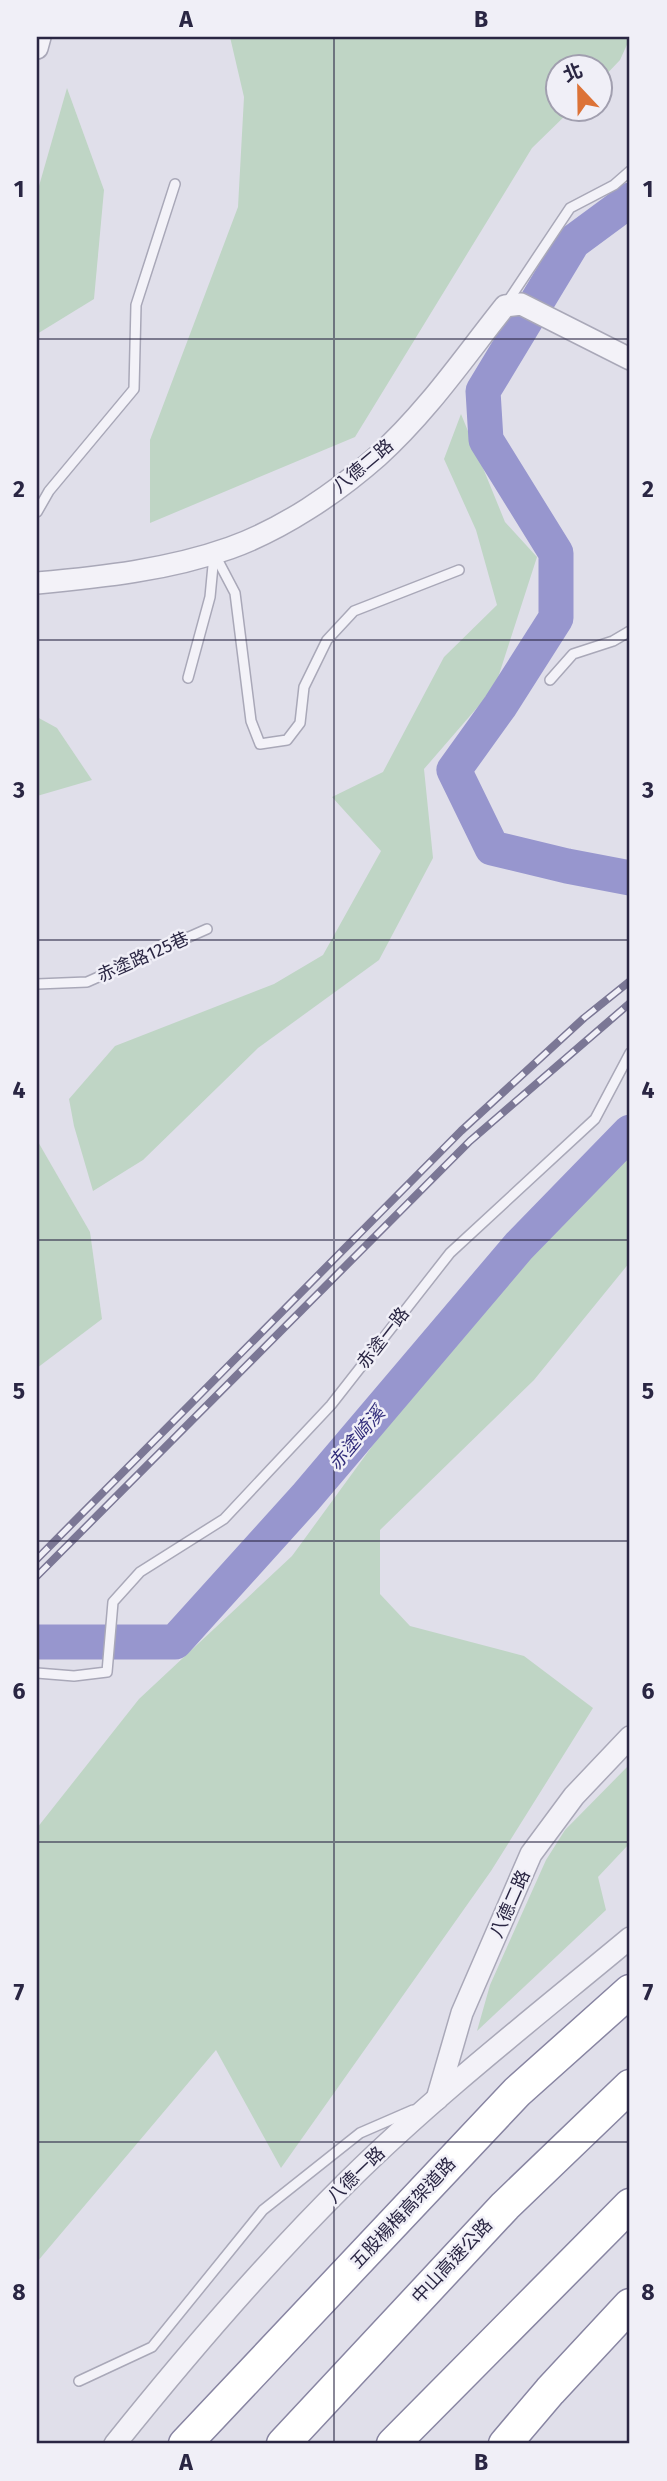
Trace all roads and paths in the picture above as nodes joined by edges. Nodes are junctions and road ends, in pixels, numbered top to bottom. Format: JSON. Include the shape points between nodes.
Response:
{"nodes":[{"id":1,"x":40,"y":37,"type":"edge"},
{"id":2,"x":37,"y":48,"type":"edge"},
{"id":3,"x":630,"y":171,"type":"edge"},
{"id":4,"x":175,"y":184,"type":"dead end"},
{"id":5,"x":513,"y":305,"type":"junction"},
{"id":6,"x":630,"y":359,"type":"edge"},
{"id":7,"x":37,"y":512,"type":"edge"},
{"id":8,"x":214,"y":553,"type":"junction"},
{"id":9,"x":459,"y":570,"type":"dead end"},
{"id":10,"x":37,"y":583,"type":"edge"},
{"id":11,"x":630,"y":631,"type":"edge"},
{"id":12,"x":188,"y":678,"type":"dead end"},
{"id":13,"x":550,"y":680,"type":"dead end"},
{"id":14,"x":207,"y":929,"type":"dead end"},
{"id":15,"x":37,"y":984,"type":"edge"},
{"id":16,"x":630,"y":1053,"type":"edge"},
{"id":17,"x":37,"y":1673,"type":"edge"},
{"id":18,"x":630,"y":1737,"type":"edge"},
{"id":19,"x":630,"y":1938,"type":"edge"},
{"id":20,"x":630,"y":1991,"type":"edge"},
{"id":21,"x":630,"y":2086,"type":"edge"},
{"id":22,"x":437,"y":2099,"type":"junction"},
{"id":23,"x":630,"y":2205,"type":"edge"},
{"id":24,"x":630,"y":2305,"type":"edge"},
{"id":25,"x":79,"y":2381,"type":"dead end"},
{"id":26,"x":115,"y":2444,"type":"edge"},
{"id":27,"x":185,"y":2444,"type":"edge"},
{"id":28,"x":283,"y":2444,"type":"edge"},
{"id":29,"x":393,"y":2444,"type":"edge"},
{"id":30,"x":505,"y":2444,"type":"edge"}],
"edges":[{"from":1,"to":2,"type":"street"},
{"from":3,"to":5,"type":"lane","via":[[614,185],[570,208]]},
{"from":4,"to":7,"type":"lane","via":[[136,306],[134,389],[49,491]]},
{"from":5,"to":6,"type":"street","via":[[565,325]]},
{"from":5,"to":8,"type":"street","name":"八德二路","via":[[379,456],[327,496],[277,526]]},
{"from":8,"to":9,"type":"lane","via":[[235,593],[251,721],[260,744],[287,740],[300,723],[304,687],[327,640],[354,611]]},
{"from":8,"to":10,"type":"street","name":"八德二路","via":[[110,575]]},
{"from":8,"to":12,"type":"lane","via":[[210,597]]},
{"from":11,"to":13,"type":"lane","via":[[573,654]]},
{"from":14,"to":15,"type":"lane","name":"赤塗路125巷","via":[[87,982]]},
{"from":16,"to":17,"type":"lane","name":"赤塗一路","via":[[595,1119],[450,1252],[331,1405],[224,1519],[140,1572],[113,1602],[107,1672]]},
{"from":18,"to":22,"type":"street","name":"八德二路","via":[[574,1796],[531,1854],[462,2013]]},
{"from":19,"to":22,"type":"street","name":"八德一路"},
{"from":20,"to":27,"type":"highway","name":"五股楊梅高架道路","via":[[517,2092]]},
{"from":21,"to":28,"type":"highway","name":"中山高速公路","via":[[505,2206]]},
{"from":22,"to":25,"type":"lane","via":[[360,2133],[263,2210],[152,2347]]},
{"from":22,"to":26,"type":"street","name":"八德一路","via":[[349,2180],[259,2273]]},
{"from":23,"to":29,"type":"highway"},
{"from":24,"to":30,"type":"highway"}]}
